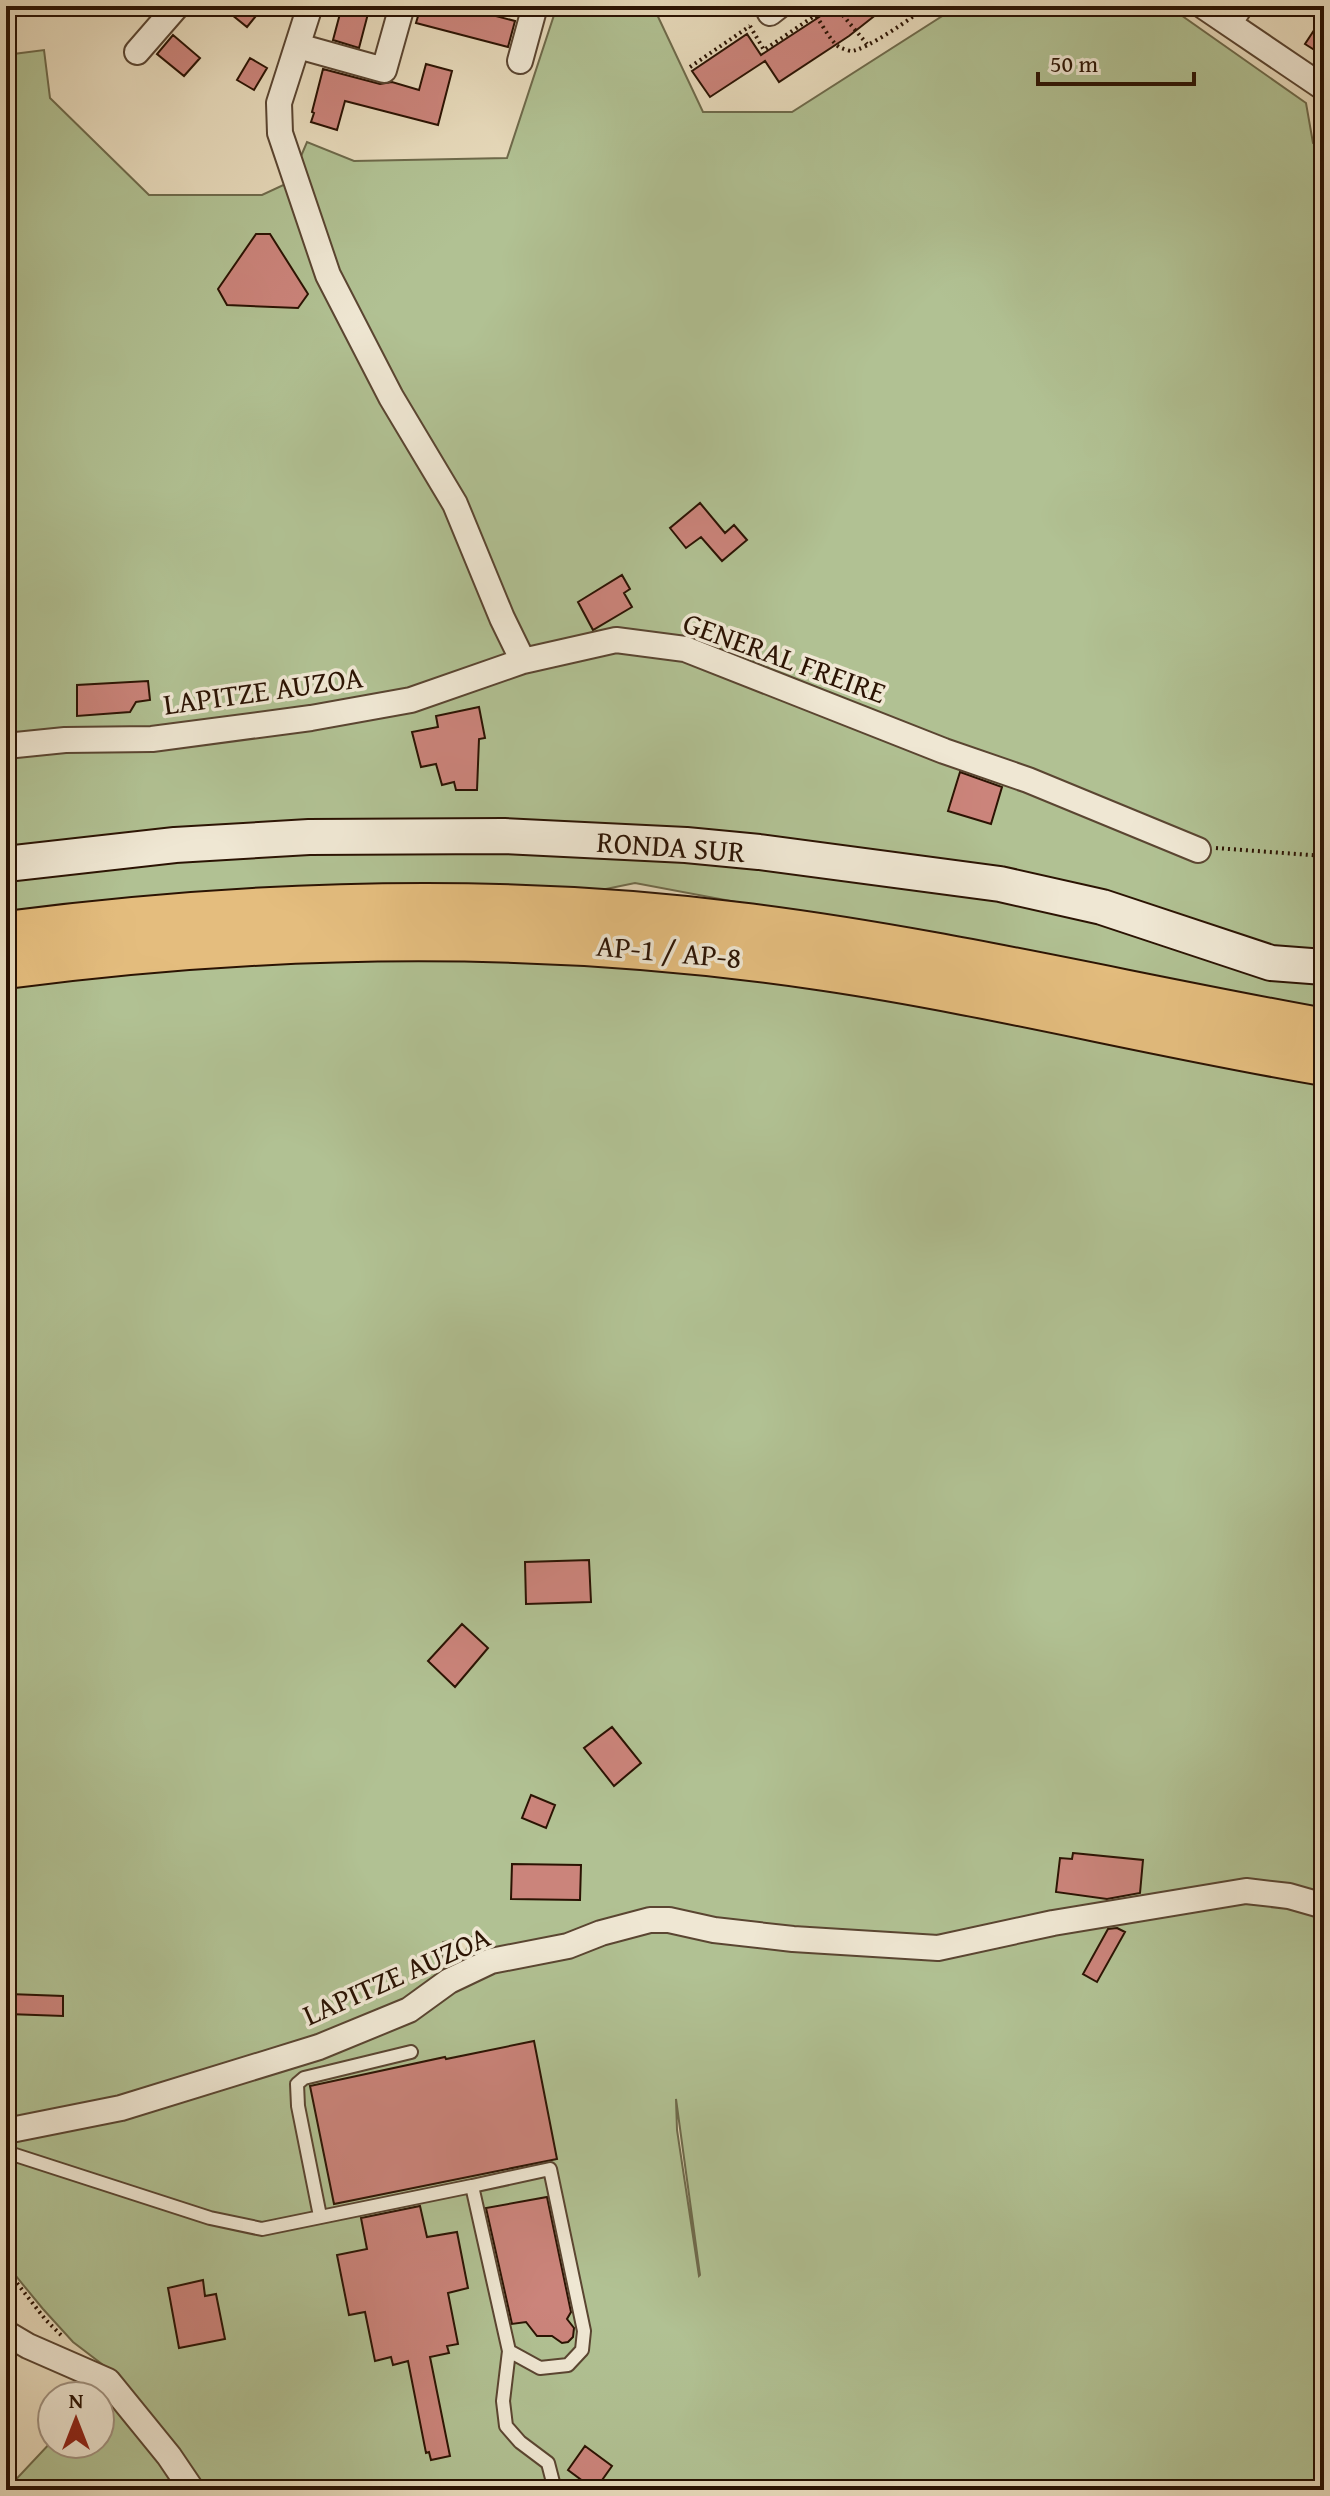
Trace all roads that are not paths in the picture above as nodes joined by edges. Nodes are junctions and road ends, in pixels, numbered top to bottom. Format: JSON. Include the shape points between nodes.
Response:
{"nodes":[{"id":1,"x":177,"y":6,"type":"edge"},
{"id":2,"x":310,"y":6,"type":"edge"},
{"id":3,"x":402,"y":6,"type":"edge"},
{"id":4,"x":535,"y":6,"type":"edge"},
{"id":5,"x":1203,"y":6,"type":"edge"},
{"id":6,"x":1248,"y":6,"type":"edge"},
{"id":7,"x":1233,"y":28,"type":"junction"},
{"id":8,"x":298,"y":46,"type":"junction"},
{"id":9,"x":137,"y":52,"type":"dead end"},
{"id":10,"x":520,"y":61,"type":"dead end"},
{"id":11,"x":1324,"y":88,"type":"edge"},
{"id":12,"x":523,"y":661,"type":"junction"},
{"id":13,"x":6,"y":746,"type":"edge"},
{"id":14,"x":1198,"y":850,"type":"road end"},
{"id":15,"x":6,"y":864,"type":"edge"},
{"id":16,"x":6,"y":934,"type":"edge"},
{"id":17,"x":6,"y":966,"type":"edge"},
{"id":18,"x":1324,"y":967,"type":"edge"},
{"id":19,"x":1324,"y":1031,"type":"edge"},
{"id":20,"x":1324,"y":1063,"type":"edge"},
{"id":21,"x":1324,"y":1906,"type":"edge"},
{"id":22,"x":411,"y":2052,"type":"dead end"},
{"id":23,"x":6,"y":2131,"type":"edge"},
{"id":24,"x":6,"y":2152,"type":"edge"},
{"id":25,"x":472,"y":2186,"type":"junction"},
{"id":26,"x":320,"y":2216,"type":"junction"},
{"id":27,"x":6,"y":2333,"type":"edge"},
{"id":28,"x":509,"y":2351,"type":"junction"},
{"id":29,"x":192,"y":2490,"type":"edge"},
{"id":30,"x":555,"y":2490,"type":"edge"}],
"edges":[{"from":1,"to":9,"type":"street"},
{"from":2,"to":8,"type":"street"},
{"from":3,"to":8,"type":"street","via":[[384,70]]},
{"from":4,"to":10,"type":"street"},
{"from":5,"to":7,"type":"street"},
{"from":6,"to":7,"type":"lane"},
{"from":7,"to":11,"type":"street"},
{"from":8,"to":12,"type":"street","via":[[279,103],[280,133],[328,275],[391,397],[455,504]]},
{"from":12,"to":13,"type":"street","name":"LAPITZE AUZOA","via":[[411,700],[311,718],[152,739]]},
{"from":12,"to":14,"type":"street","name":"GENERAL FREIRE","via":[[616,640],[685,649]]},
{"from":15,"to":18,"type":"main road","name":"RONDA SUR","via":[[309,837],[504,836],[686,845],[1000,884],[1102,907],[1271,963]]},
{"from":16,"to":19,"type":"highway","name":"AP-1 / AP-8","via":[[184,914],[352,906],[460,905],[644,916],[902,949]]},
{"from":17,"to":20,"type":"highway","name":"AP-1 / AP-8","via":[[277,940],[460,937],[642,947],[914,983]]},
{"from":21,"to":23,"type":"street","name":"LAPITZE AUZOA","via":[[1246,1891],[938,1948],[793,1939],[650,1920],[568,1946],[491,1961],[449,1981],[409,2010],[319,2047],[121,2108]]},
{"from":22,"to":26,"type":"lane","via":[[297,2084]]},
{"from":24,"to":26,"type":"lane","via":[[210,2218],[262,2229]]},
{"from":25,"to":26,"type":"lane"},
{"from":25,"to":28,"type":"lane"},
{"from":25,"to":28,"type":"lane","via":[[550,2169],[584,2331],[582,2350],[568,2365],[540,2368]]},
{"from":27,"to":29,"type":"street","via":[[108,2381]]},
{"from":28,"to":30,"type":"lane","via":[[506,2426],[548,2463]]}]}
